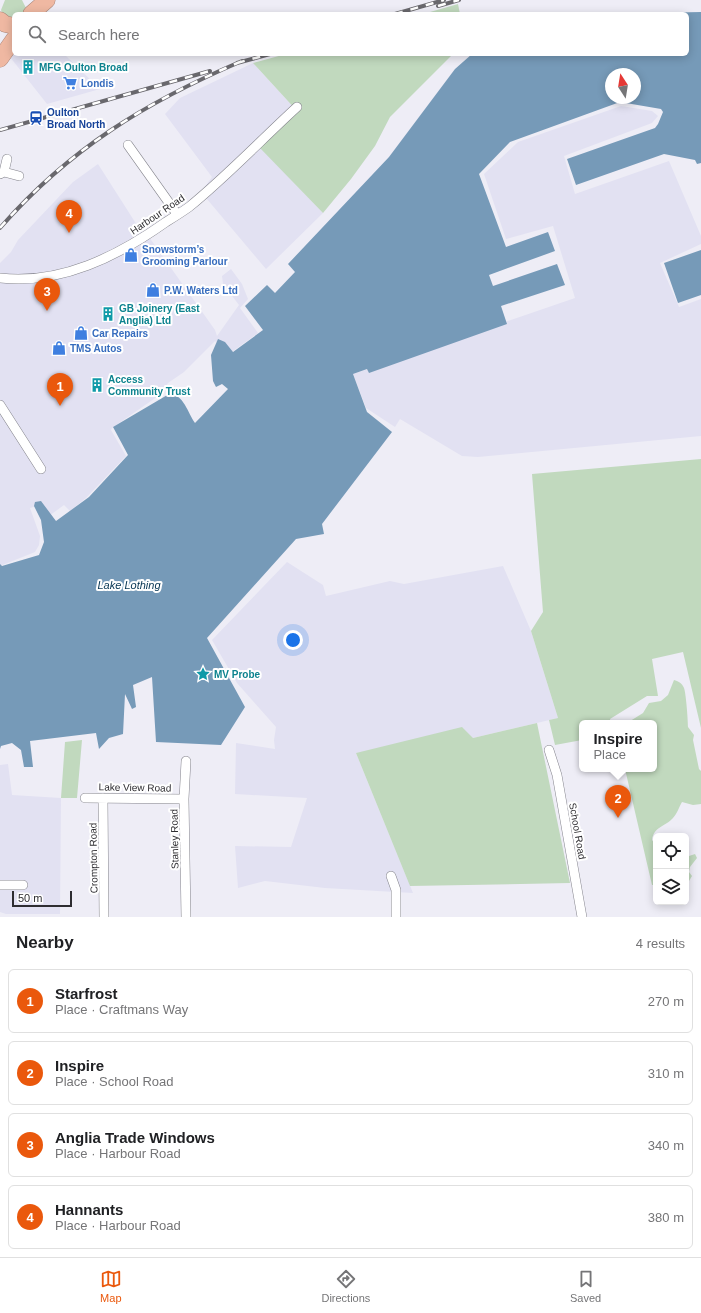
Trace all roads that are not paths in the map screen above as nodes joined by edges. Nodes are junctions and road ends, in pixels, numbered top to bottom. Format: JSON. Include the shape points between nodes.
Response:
{"nodes":[{"id":1,"x":29,"y":0,"type":"edge"},
{"id":2,"x":47,"y":0,"type":"edge"},
{"id":3,"x":31,"y":12,"type":"edge"},
{"id":4,"x":33,"y":12,"type":"edge"},
{"id":5,"x":0,"y":20,"type":"edge"},
{"id":6,"x":12,"y":26,"type":"edge"},
{"id":7,"x":8,"y":42,"type":"edge"},
{"id":8,"x":0,"y":59,"type":"edge"},
{"id":9,"x":297,"y":107,"type":"dead end"},
{"id":10,"x":128,"y":146,"type":"dead end"},
{"id":11,"x":7,"y":159,"type":"dead end"},
{"id":12,"x":2,"y":173,"type":"edge"},
{"id":13,"x":19,"y":176,"type":"dead end"},
{"id":14,"x":177,"y":214,"type":"junction"},
{"id":15,"x":0,"y":278,"type":"edge"},
{"id":16,"x":0,"y":405,"type":"edge"},
{"id":17,"x":41,"y":469,"type":"dead end"},
{"id":18,"x":548,"y":750,"type":"dead end"},
{"id":19,"x":186,"y":761,"type":"dead end"},
{"id":20,"x":85,"y":798,"type":"dead end"},
{"id":21,"x":103,"y":798,"type":"junction"},
{"id":22,"x":184,"y":799,"type":"junction"},
{"id":23,"x":391,"y":876,"type":"dead end"},
{"id":24,"x":23,"y":885,"type":"dead end"},
{"id":25,"x":0,"y":886,"type":"edge"},
{"id":26,"x":104,"y":917,"type":"edge"},
{"id":27,"x":186,"y":917,"type":"edge"},
{"id":28,"x":396,"y":917,"type":"edge"},
{"id":29,"x":582,"y":917,"type":"edge"}],
"edges":[{"from":1,"to":3,"type":"highway"},
{"from":2,"to":4,"type":"highway"},
{"from":5,"to":6,"type":"highway"},
{"from":7,"to":8,"type":"highway"},
{"from":9,"to":14,"type":"street","name":"Harbour Road","via":[[188,208]]},
{"from":10,"to":14,"type":"street"},
{"from":11,"to":12,"type":"street"},
{"from":12,"to":13,"type":"street"},
{"from":14,"to":15,"type":"street","name":"Harbour Road","via":[[110,256],[82,269],[33,278]]},
{"from":16,"to":17,"type":"street"},
{"from":18,"to":29,"type":"street","name":"School Road","via":[[557,775]]},
{"from":19,"to":22,"type":"street","name":"Stanley Road"},
{"from":20,"to":21,"type":"street","name":"Lake View Road"},
{"from":21,"to":22,"type":"street","name":"Lake View Road"},
{"from":21,"to":26,"type":"street","name":"Crompton Road"},
{"from":22,"to":27,"type":"street","name":"Stanley Road"},
{"from":23,"to":28,"type":"street","via":[[396,890]]},
{"from":24,"to":25,"type":"street"}]}
